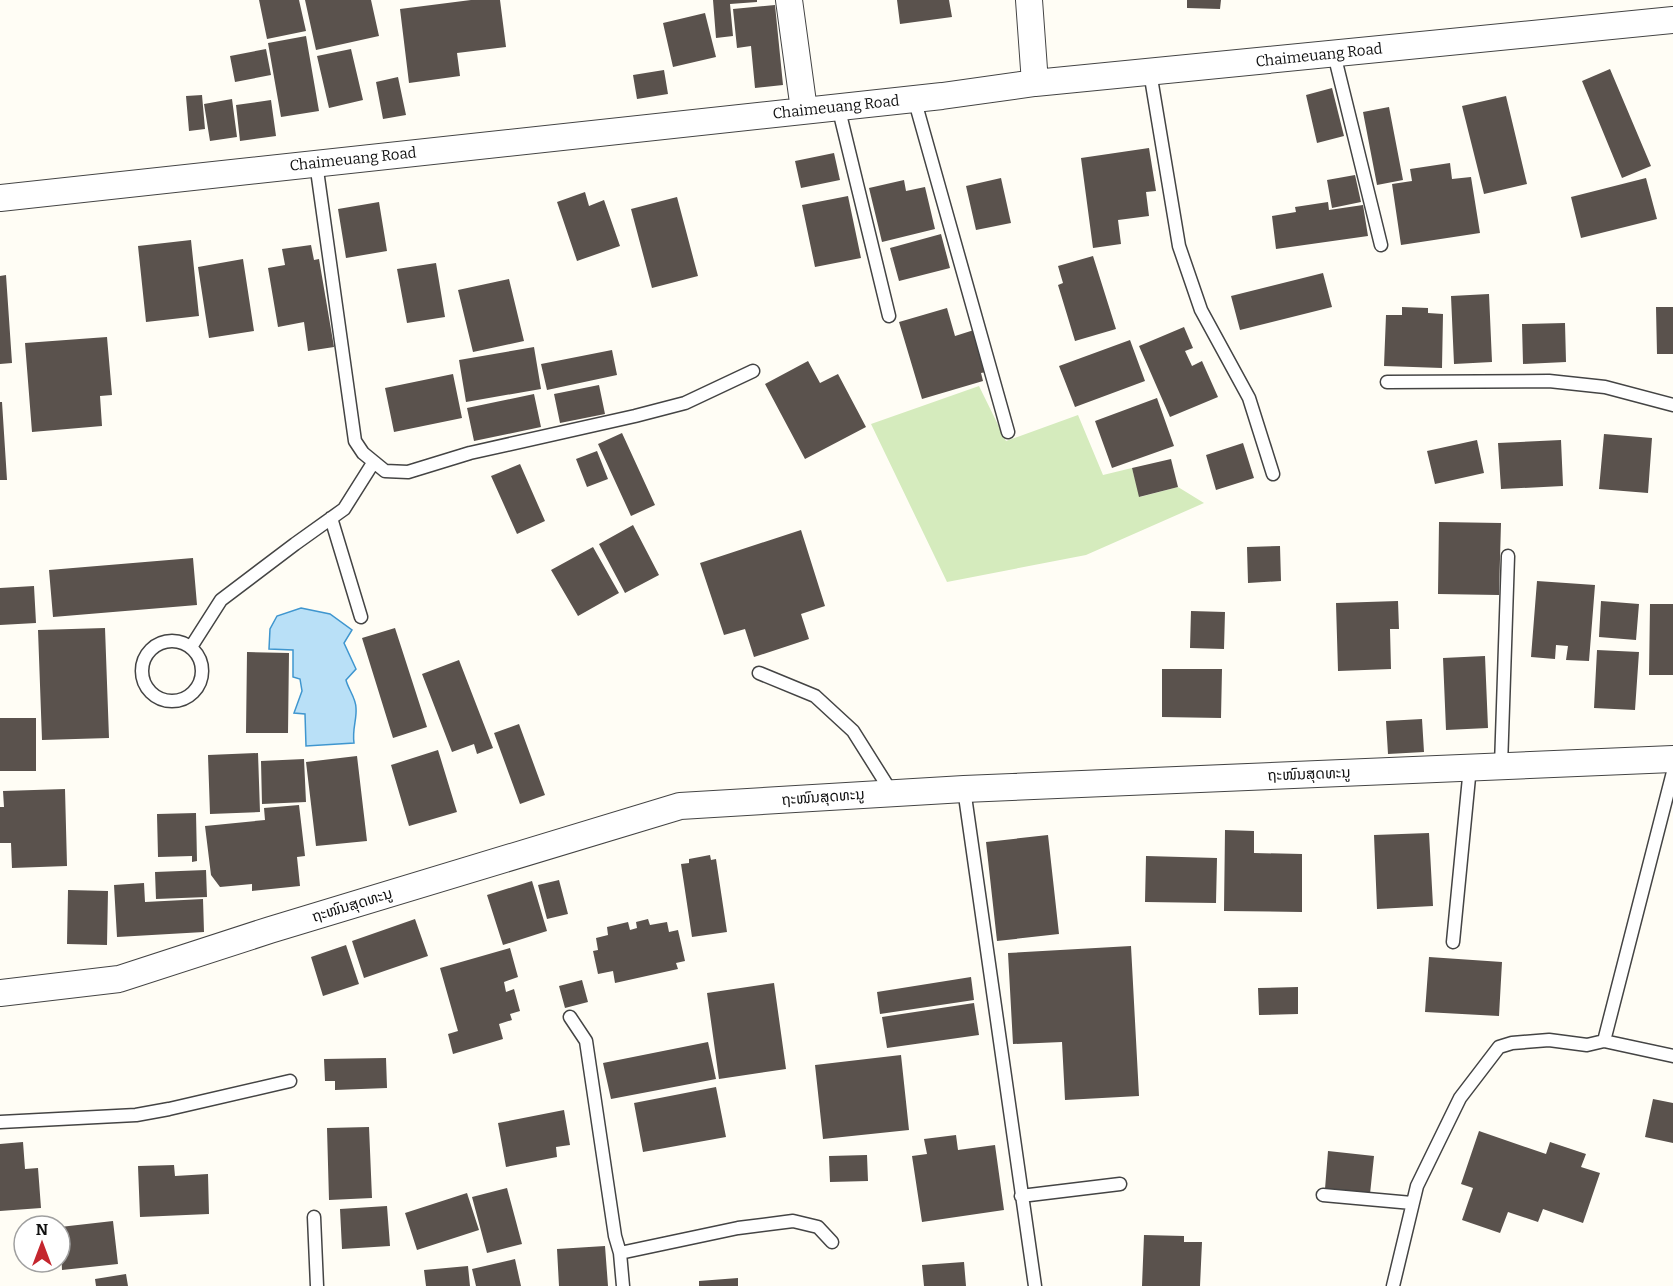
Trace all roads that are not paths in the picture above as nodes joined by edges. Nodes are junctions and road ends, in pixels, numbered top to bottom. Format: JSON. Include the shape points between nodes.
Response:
{"nodes":[{"id":1,"x":789,"y":0,"type":"edge"},
{"id":2,"x":1029,"y":0,"type":"edge"},
{"id":3,"x":1673,"y":20,"type":"edge"},
{"id":4,"x":1334,"y":54,"type":"junction"},
{"id":5,"x":1150,"y":72,"type":"junction"},
{"id":6,"x":1035,"y":83,"type":"junction"},
{"id":7,"x":914,"y":98,"type":"junction"},
{"id":8,"x":838,"y":106,"type":"junction"},
{"id":9,"x":804,"y":110,"type":"junction"},
{"id":10,"x":316,"y":163,"type":"junction"},
{"id":11,"x":0,"y":198,"type":"edge"},
{"id":12,"x":1381,"y":245,"type":"dead end"},
{"id":13,"x":889,"y":316,"type":"dead end"},
{"id":14,"x":753,"y":371,"type":"dead end"},
{"id":15,"x":1387,"y":382,"type":"dead end"},
{"id":16,"x":1673,"y":405,"type":"edge"},
{"id":17,"x":1008,"y":432,"type":"dead end"},
{"id":18,"x":373,"y":463,"type":"junction"},
{"id":19,"x":1273,"y":474,"type":"dead end"},
{"id":20,"x":331,"y":518,"type":"junction"},
{"id":21,"x":1508,"y":556,"type":"dead end"},
{"id":22,"x":361,"y":617,"type":"dead end"},
{"id":23,"x":191,"y":646,"type":"junction"},
{"id":24,"x":759,"y":673,"type":"dead end"},
{"id":25,"x":1673,"y":759,"type":"edge"},
{"id":26,"x":1501,"y":766,"type":"junction"},
{"id":27,"x":1470,"y":767,"type":"junction"},
{"id":28,"x":1673,"y":772,"type":"edge"},
{"id":29,"x":964,"y":789,"type":"junction"},
{"id":30,"x":892,"y":793,"type":"junction"},
{"id":31,"x":1453,"y":942,"type":"dead end"},
{"id":32,"x":0,"y":993,"type":"edge"},
{"id":33,"x":570,"y":1017,"type":"dead end"},
{"id":34,"x":1604,"y":1041,"type":"junction"},
{"id":35,"x":1673,"y":1056,"type":"edge"},
{"id":36,"x":290,"y":1081,"type":"dead end"},
{"id":37,"x":0,"y":1122,"type":"edge"},
{"id":38,"x":1120,"y":1184,"type":"dead end"},
{"id":39,"x":1323,"y":1195,"type":"dead end"},
{"id":40,"x":1021,"y":1196,"type":"junction"},
{"id":41,"x":1413,"y":1203,"type":"junction"},
{"id":42,"x":314,"y":1217,"type":"dead end"},
{"id":43,"x":832,"y":1242,"type":"dead end"},
{"id":44,"x":620,"y":1253,"type":"junction"},
{"id":45,"x":317,"y":1286,"type":"edge"},
{"id":46,"x":623,"y":1286,"type":"edge"},
{"id":47,"x":1035,"y":1286,"type":"edge"},
{"id":48,"x":1392,"y":1286,"type":"edge"}],
"edges":[{"from":1,"to":9,"type":"street"},
{"from":2,"to":6,"type":"street"},
{"from":3,"to":4,"type":"street","name":"Chaimeuang Road"},
{"from":4,"to":5,"type":"street","name":"Chaimeuang Road"},
{"from":4,"to":12,"type":"lane"},
{"from":5,"to":6,"type":"street","name":"Chaimeuang Road"},
{"from":5,"to":19,"type":"lane","via":[[1179,246],[1202,310],[1249,398]]},
{"from":6,"to":7,"type":"street","name":"Chaimeuang Road"},
{"from":7,"to":8,"type":"street","name":"Chaimeuang Road"},
{"from":7,"to":17,"type":"lane"},
{"from":8,"to":9,"type":"street","name":"Chaimeuang Road"},
{"from":8,"to":13,"type":"lane"},
{"from":9,"to":10,"type":"street","name":"Chaimeuang Road"},
{"from":10,"to":11,"type":"street","name":"Chaimeuang Road"},
{"from":10,"to":18,"type":"lane","via":[[355,441]]},
{"from":14,"to":18,"type":"lane","via":[[685,403],[470,453],[408,472],[385,471]]},
{"from":15,"to":16,"type":"lane","via":[[1550,381],[1605,387]]},
{"from":18,"to":20,"type":"lane","via":[[344,509]]},
{"from":20,"to":22,"type":"lane"},
{"from":20,"to":23,"type":"lane","via":[[221,600]]},
{"from":21,"to":26,"type":"lane"},
{"from":23,"to":23,"type":"lane","via":[[197,653],[201,681],[189,696],[170,701],[159,698],[144,684],[141,674],[146,654],[153,646],[172,640]]},
{"from":24,"to":30,"type":"lane","via":[[815,696],[853,731]]},
{"from":25,"to":26,"type":"street","name":"ຖະໜົນສຸດທະນູ"},
{"from":26,"to":27,"type":"street","name":"ຖະໜົນສຸດທະນູ"},
{"from":27,"to":29,"type":"street","name":"ຖະໜົນສຸດທະນູ"},
{"from":27,"to":31,"type":"lane"},
{"from":28,"to":34,"type":"lane"},
{"from":29,"to":30,"type":"street","name":"ຖະໜົນສຸດທະນູ"},
{"from":29,"to":40,"type":"lane"},
{"from":30,"to":32,"type":"street","name":"ຖະໜົນສຸດທະນູ","via":[[680,806],[119,979]]},
{"from":33,"to":44,"type":"lane","via":[[586,1041]]},
{"from":34,"to":35,"type":"lane"},
{"from":34,"to":41,"type":"lane","via":[[1587,1044],[1549,1040],[1499,1047],[1460,1098],[1417,1186]]},
{"from":36,"to":37,"type":"lane","via":[[136,1115]]},
{"from":38,"to":40,"type":"lane"},
{"from":39,"to":41,"type":"lane"},
{"from":40,"to":47,"type":"lane"},
{"from":41,"to":48,"type":"lane"},
{"from":42,"to":45,"type":"lane"},
{"from":43,"to":44,"type":"lane","via":[[818,1227],[793,1221],[738,1228]]},
{"from":44,"to":46,"type":"lane"}]}
